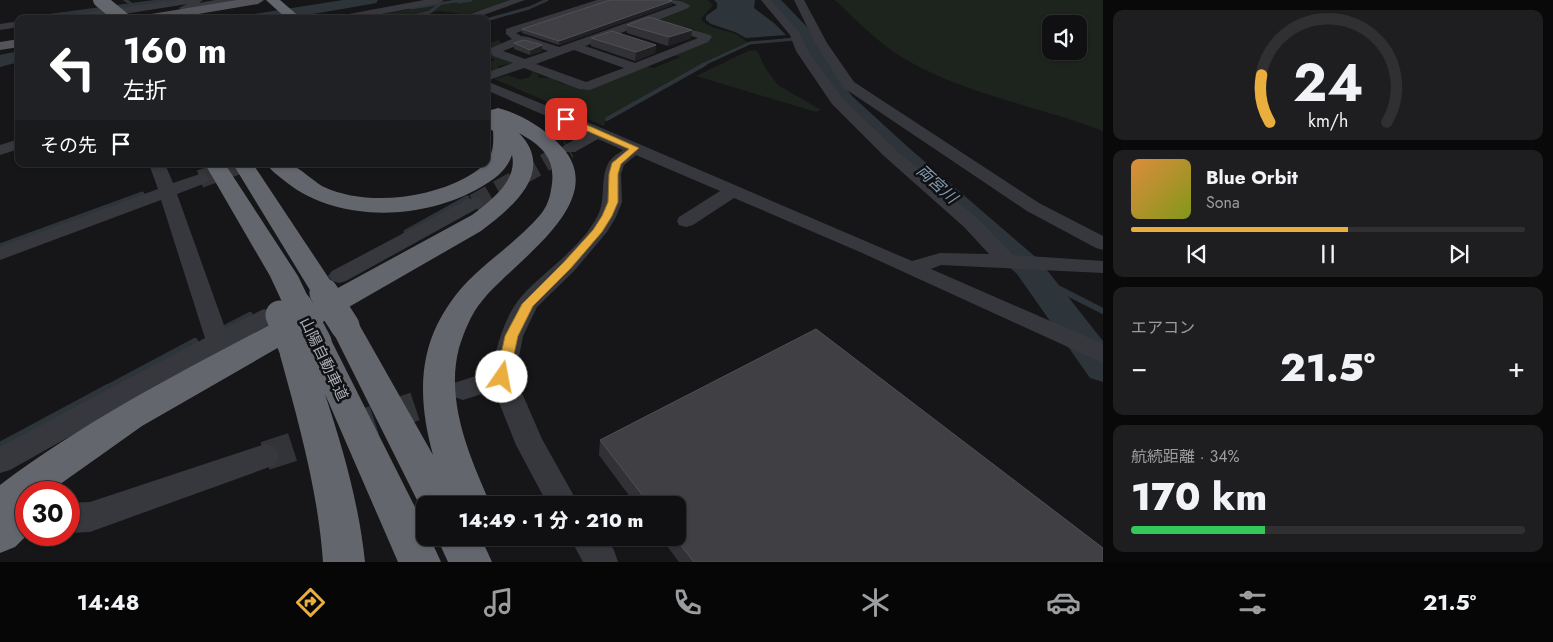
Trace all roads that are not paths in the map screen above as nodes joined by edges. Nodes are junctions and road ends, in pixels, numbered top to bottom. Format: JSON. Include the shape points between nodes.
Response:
{"nodes":[{"id":1,"x":198,"y":0,"type":"edge"},
{"id":2,"x":233,"y":0,"type":"edge"},
{"id":3,"x":258,"y":0,"type":"edge"},
{"id":4,"x":438,"y":0,"type":"edge"},
{"id":5,"x":520,"y":0,"type":"edge"},
{"id":6,"x":607,"y":0,"type":"edge"},
{"id":7,"x":669,"y":0,"type":"edge"},
{"id":8,"x":766,"y":0,"type":"edge"},
{"id":9,"x":799,"y":0,"type":"edge"},
{"id":10,"x":278,"y":2,"type":"edge"},
{"id":11,"x":121,"y":9,"type":"edge"},
{"id":12,"x":86,"y":11,"type":"edge"},
{"id":13,"x":73,"y":15,"type":"edge"},
{"id":14,"x":141,"y":15,"type":"edge"},
{"id":15,"x":169,"y":15,"type":"edge"},
{"id":16,"x":197,"y":15,"type":"edge"},
{"id":17,"x":292,"y":15,"type":"edge"},
{"id":18,"x":300,"y":15,"type":"edge"},
{"id":19,"x":361,"y":15,"type":"edge"},
{"id":20,"x":473,"y":15,"type":"edge"},
{"id":21,"x":653,"y":21,"type":"junction"},
{"id":22,"x":15,"y":25,"type":"edge"},
{"id":23,"x":0,"y":27,"type":"edge"},
{"id":24,"x":524,"y":39,"type":"junction"},
{"id":25,"x":15,"y":44,"type":"edge"},
{"id":26,"x":0,"y":46,"type":"edge"},
{"id":27,"x":656,"y":47,"type":"edge"},
{"id":28,"x":15,"y":48,"type":"edge"},
{"id":29,"x":579,"y":48,"type":"junction"},
{"id":30,"x":0,"y":51,"type":"edge"},
{"id":31,"x":558,"y":51,"type":"junction"},
{"id":32,"x":673,"y":53,"type":"junction"},
{"id":33,"x":525,"y":63,"type":"junction"},
{"id":34,"x":538,"y":68,"type":"junction"},
{"id":35,"x":637,"y":68,"type":"junction"},
{"id":36,"x":490,"y":76,"type":"edge"},
{"id":37,"x":490,"y":88,"type":"edge"},
{"id":38,"x":499,"y":120,"type":"edge"},
{"id":39,"x":599,"y":132,"type":"junction"},
{"id":40,"x":15,"y":145,"type":"edge"},
{"id":41,"x":635,"y":148,"type":"junction"},
{"id":42,"x":569,"y":149,"type":"tunnel mouth"},
{"id":43,"x":0,"y":150,"type":"edge"},
{"id":44,"x":158,"y":167,"type":"edge"},
{"id":45,"x":244,"y":167,"type":"edge"},
{"id":46,"x":281,"y":167,"type":"edge"},
{"id":47,"x":207,"y":171,"type":"edge"},
{"id":48,"x":168,"y":191,"type":"junction"},
{"id":49,"x":732,"y":191,"type":"junction"},
{"id":50,"x":474,"y":203,"type":"tunnel mouth"},
{"id":51,"x":686,"y":221,"type":"dead end"},
{"id":52,"x":1103,"y":244,"type":"edge"},
{"id":53,"x":0,"y":254,"type":"edge"},
{"id":54,"x":1007,"y":261,"type":"junction"},
{"id":55,"x":1103,"y":267,"type":"edge"},
{"id":56,"x":910,"y":268,"type":"junction"},
{"id":57,"x":332,"y":284,"type":"junction"},
{"id":58,"x":280,"y":313,"type":"junction"},
{"id":59,"x":218,"y":341,"type":"junction"},
{"id":60,"x":319,"y":341,"type":"junction"},
{"id":61,"x":1102,"y":354,"type":"edge"},
{"id":62,"x":502,"y":377,"type":"junction"},
{"id":63,"x":463,"y":390,"type":"tunnel mouth"},
{"id":64,"x":265,"y":456,"type":"tunnel mouth"},
{"id":65,"x":0,"y":462,"type":"edge"},
{"id":66,"x":61,"y":481,"type":"edge"},
{"id":67,"x":433,"y":496,"type":"edge"},
{"id":68,"x":467,"y":496,"type":"edge"},
{"id":69,"x":559,"y":496,"type":"edge"},
{"id":70,"x":0,"y":509,"type":"edge"},
{"id":71,"x":80,"y":517,"type":"edge"},
{"id":72,"x":15,"y":519,"type":"edge"},
{"id":73,"x":0,"y":533,"type":"edge"},
{"id":74,"x":462,"y":546,"type":"edge"},
{"id":75,"x":475,"y":546,"type":"edge"},
{"id":76,"x":591,"y":546,"type":"edge"},
{"id":77,"x":344,"y":562,"type":"edge"},
{"id":78,"x":420,"y":562,"type":"edge"},
{"id":79,"x":471,"y":562,"type":"edge"},
{"id":80,"x":476,"y":562,"type":"edge"},
{"id":81,"x":602,"y":562,"type":"edge"}],
"edges":[{"from":1,"to":11,"type":"street"},
{"from":2,"to":14,"type":"street"},
{"from":3,"to":15,"type":"main road"},
{"from":4,"to":19,"type":"street"},
{"from":5,"to":20,"type":"street"},
{"from":6,"to":24,"type":"street","via":[[510,31]]},
{"from":7,"to":21,"type":"street","via":[[685,6]]},
{"from":8,"to":54,"type":"street","via":[[795,34],[802,51],[837,101],[972,223]]},
{"from":9,"to":52,"type":"street","via":[[821,43],[849,85],[1033,207]]},
{"from":10,"to":16,"type":"main road"},
{"from":10,"to":17,"type":"highway"},
{"from":10,"to":18,"type":"highway"},
{"from":11,"to":12,"type":"highway","bridge":true},
{"from":11,"to":12,"type":"street"},
{"from":12,"to":13,"type":"street"},
{"from":21,"to":29,"type":"street","via":[[621,36]]},
{"from":21,"to":32,"type":"street","via":[[706,37]]},
{"from":22,"to":23,"type":"street"},
{"from":24,"to":31,"type":"street"},
{"from":24,"to":33,"type":"street","via":[[495,50]]},
{"from":25,"to":26,"type":"main road"},
{"from":27,"to":32,"type":"street"},
{"from":28,"to":30,"type":"main road"},
{"from":29,"to":31,"type":"street"},
{"from":29,"to":34,"type":"street"},
{"from":29,"to":35,"type":"street"},
{"from":31,"to":33,"type":"street"},
{"from":32,"to":35,"type":"street"},
{"from":33,"to":34,"type":"street"},
{"from":33,"to":36,"type":"street"},
{"from":34,"to":35,"type":"street","via":[[590,86]]},
{"from":37,"to":39,"type":"street"},
{"from":38,"to":46,"type":"highway","via":[[504,144],[502,154],[487,174],[457,191],[416,202],[366,204],[335,198],[297,181]]},
{"from":38,"to":66,"type":"highway","via":[[536,153],[538,163],[530,188],[506,214],[462,244],[142,428]]},
{"from":38,"to":68,"type":"highway","via":[[538,134],[556,151],[565,173],[565,186],[553,215],[467,300],[454,320],[444,346],[438,371],[440,410],[454,467]]},
{"from":38,"to":70,"type":"highway","via":[[522,150],[524,160],[522,173],[514,187],[505,200],[490,212],[472,226],[130,416],[44,474]]},
{"from":39,"to":41,"type":"street"},
{"from":39,"to":42,"type":"street"},
{"from":40,"to":43,"type":"street"},
{"from":41,"to":49,"type":"street"},
{"from":41,"to":62,"type":"street","via":[[617,163],[613,174],[613,202],[597,232],[528,304],[511,336]]},
{"from":44,"to":48,"type":"street"},
{"from":45,"to":57,"type":"highway","name":"山陽自動車道"},
{"from":47,"to":48,"type":"street"},
{"from":47,"to":58,"type":"highway","via":[[284,276]]},
{"from":48,"to":53,"type":"street"},
{"from":48,"to":59,"type":"street"},
{"from":49,"to":51,"type":"street"},
{"from":49,"to":56,"type":"street"},
{"from":50,"to":57,"type":"street"},
{"from":54,"to":55,"type":"street"},
{"from":54,"to":56,"type":"street","via":[[940,259]]},
{"from":56,"to":61,"type":"street"},
{"from":57,"to":60,"type":"highway","name":"山陽自動車道","bridge":true},
{"from":58,"to":59,"type":"street"},
{"from":58,"to":60,"type":"highway","bridge":true},
{"from":59,"to":65,"type":"street"},
{"from":60,"to":67,"type":"highway","name":"山陽自動車道"},
{"from":60,"to":77,"type":"highway","via":[[330,468],[343,534]]},
{"from":60,"to":78,"type":"highway","name":"山陽自動車道"},
{"from":62,"to":63,"type":"street"},
{"from":62,"to":69,"type":"street","via":[[530,445]]},
{"from":64,"to":71,"type":"street","via":[[90,517]]},
{"from":72,"to":73,"type":"highway"},
{"from":74,"to":79,"type":"highway"},
{"from":75,"to":80,"type":"highway"},
{"from":76,"to":81,"type":"street"}]}
